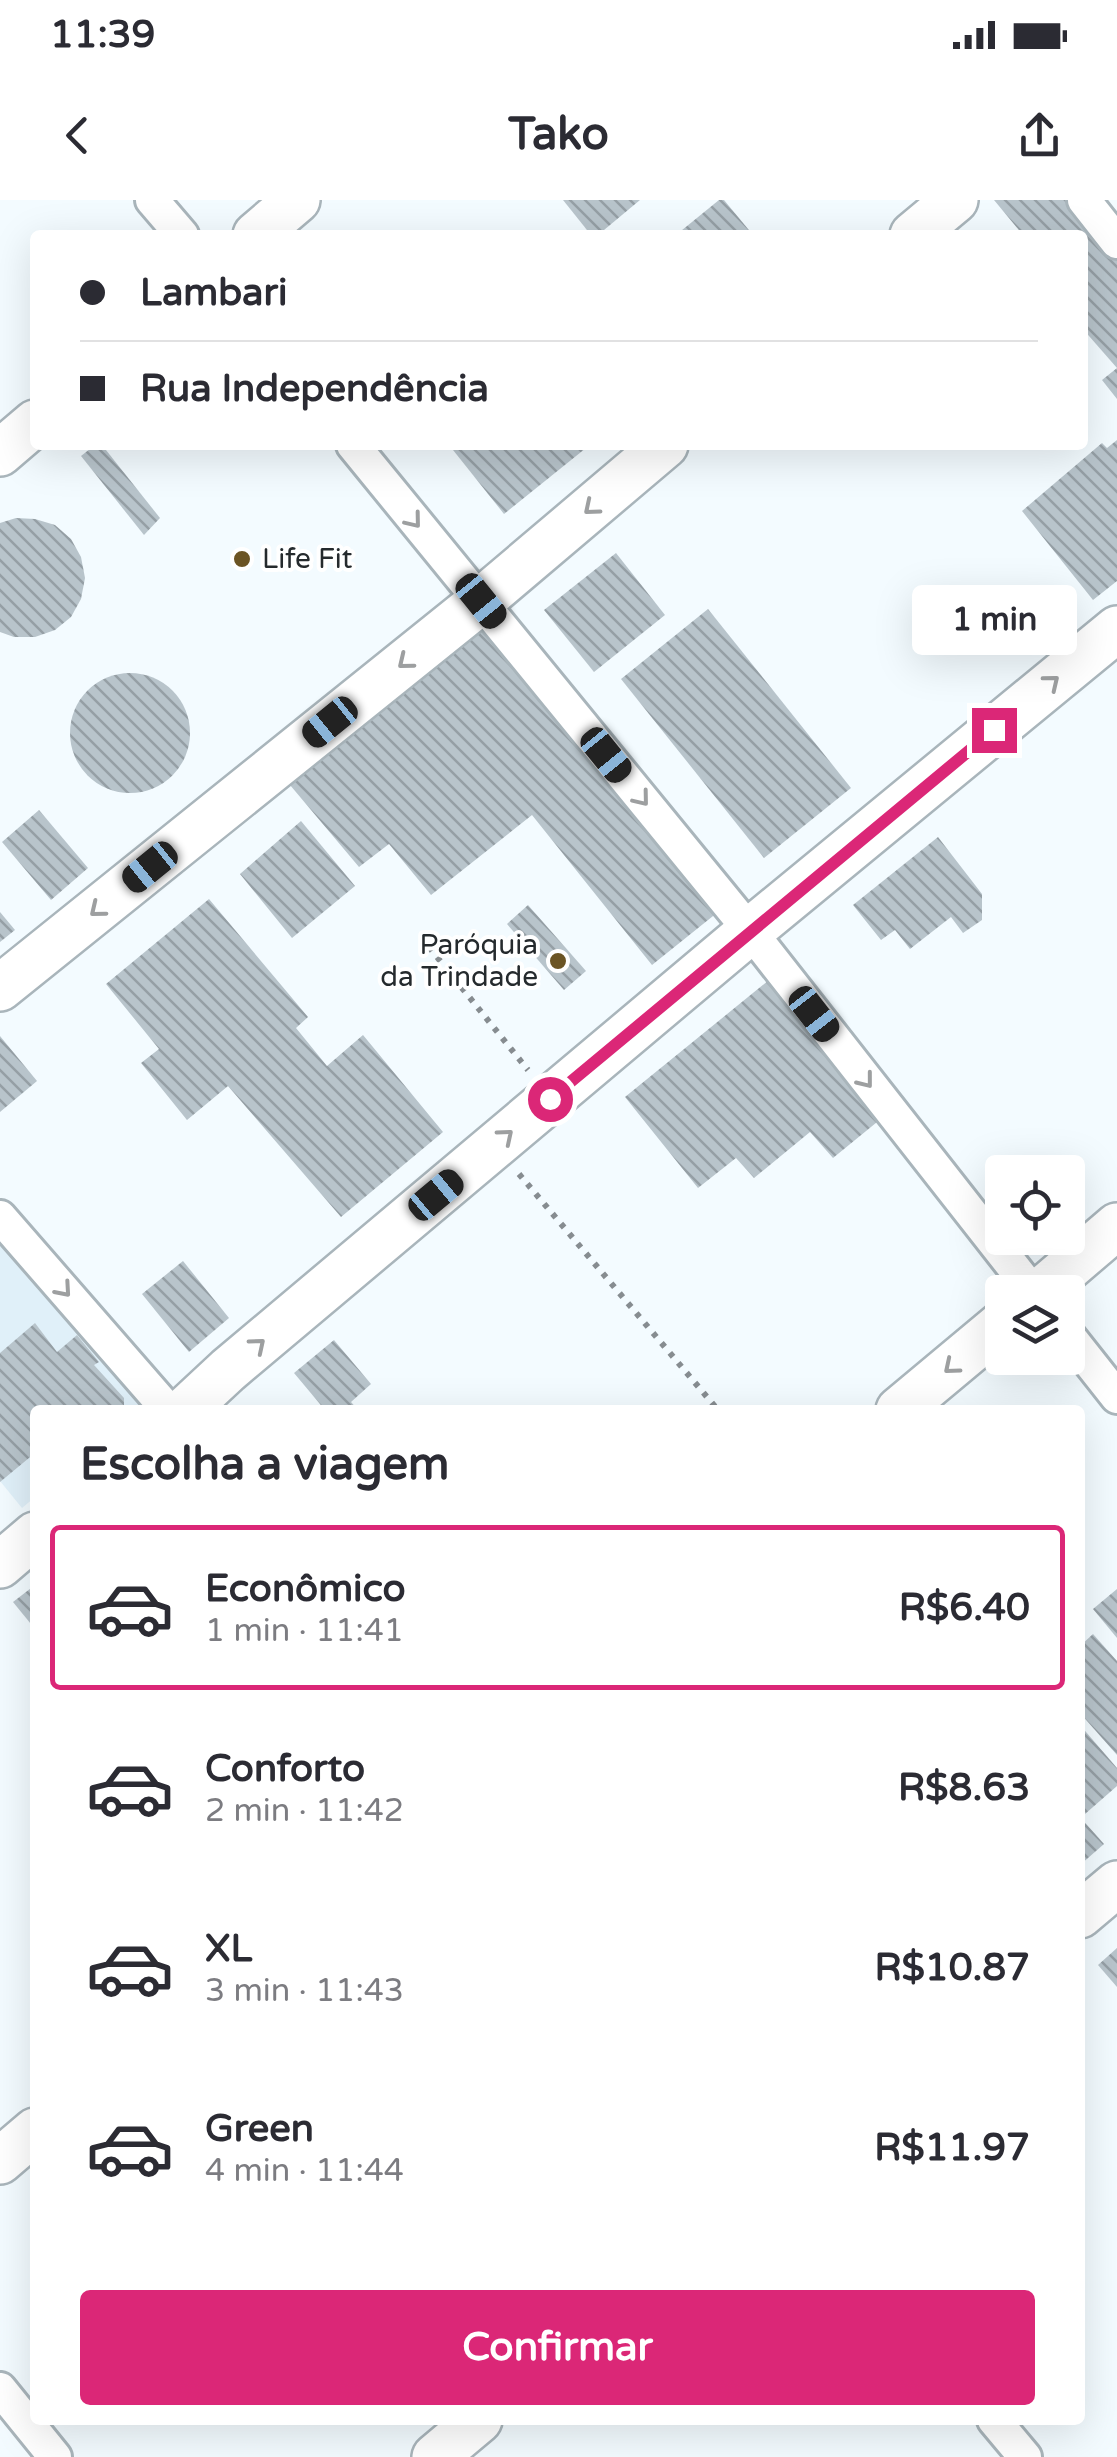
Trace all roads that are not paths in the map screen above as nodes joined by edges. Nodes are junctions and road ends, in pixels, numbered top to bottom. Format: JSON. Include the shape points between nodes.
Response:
{"nodes":[{"id":1,"x":152,"y":200,"type":"edge"},
{"id":2,"x":297,"y":200,"type":"edge"},
{"id":3,"x":955,"y":200,"type":"edge"},
{"id":4,"x":1084,"y":200,"type":"edge"},
{"id":5,"x":178,"y":230,"type":"edge"},
{"id":6,"x":262,"y":230,"type":"edge"},
{"id":7,"x":919,"y":230,"type":"edge"},
{"id":8,"x":1117,"y":242,"type":"edge"},
{"id":9,"x":30,"y":427,"type":"edge"},
{"id":10,"x":357,"y":450,"type":"edge"},
{"id":11,"x":659,"y":450,"type":"edge"},
{"id":12,"x":0,"y":453,"type":"edge"},
{"id":13,"x":481,"y":601,"type":"junction"},
{"id":14,"x":1117,"y":628,"type":"edge"},
{"id":15,"x":750,"y":931,"type":"junction"},
{"id":16,"x":0,"y":988,"type":"edge"},
{"id":17,"x":0,"y":1217,"type":"edge"},
{"id":18,"x":1117,"y":1226,"type":"edge"},
{"id":19,"x":1023,"y":1275,"type":"edge"},
{"id":20,"x":1057,"y":1275,"type":"edge"},
{"id":21,"x":985,"y":1338,"type":"edge"},
{"id":22,"x":1085,"y":1357,"type":"edge"},
{"id":23,"x":1117,"y":1397,"type":"edge"},
{"id":24,"x":164,"y":1405,"type":"edge"},
{"id":25,"x":191,"y":1405,"type":"edge"},
{"id":26,"x":905,"y":1405,"type":"edge"},
{"id":27,"x":30,"y":1540,"type":"edge"},
{"id":28,"x":0,"y":1566,"type":"edge"},
{"id":29,"x":1117,"y":1884,"type":"edge"},
{"id":30,"x":1085,"y":1911,"type":"edge"},
{"id":31,"x":30,"y":2135,"type":"edge"},
{"id":32,"x":0,"y":2160,"type":"edge"},
{"id":33,"x":0,"y":2389,"type":"edge"},
{"id":34,"x":473,"y":2425,"type":"edge"},
{"id":35,"x":998,"y":2425,"type":"edge"},
{"id":36,"x":55,"y":2457,"type":"edge"},
{"id":37,"x":435,"y":2457,"type":"edge"},
{"id":38,"x":1025,"y":2457,"type":"edge"}],
"edges":[{"from":1,"to":5,"type":"street"},
{"from":2,"to":6,"type":"street"},
{"from":3,"to":7,"type":"street"},
{"from":4,"to":8,"type":"street"},
{"from":9,"to":12,"type":"street"},
{"from":10,"to":13,"type":"street","one_way":true},
{"from":11,"to":13,"type":"street","one_way":true},
{"from":13,"to":15,"type":"street","one_way":true},
{"from":13,"to":16,"type":"street","one_way":true},
{"from":15,"to":14,"type":"street","one_way":true},
{"from":15,"to":19,"type":"street","one_way":true},
{"from":25,"to":15,"type":"street","one_way":true},
{"from":17,"to":24,"type":"street","one_way":true},
{"from":18,"to":20,"type":"street"},
{"from":21,"to":26,"type":"street","one_way":true},
{"from":22,"to":23,"type":"street"},
{"from":27,"to":28,"type":"street"},
{"from":29,"to":30,"type":"street"},
{"from":31,"to":32,"type":"street"},
{"from":33,"to":36,"type":"street"},
{"from":34,"to":37,"type":"street"},
{"from":35,"to":38,"type":"street"}]}
